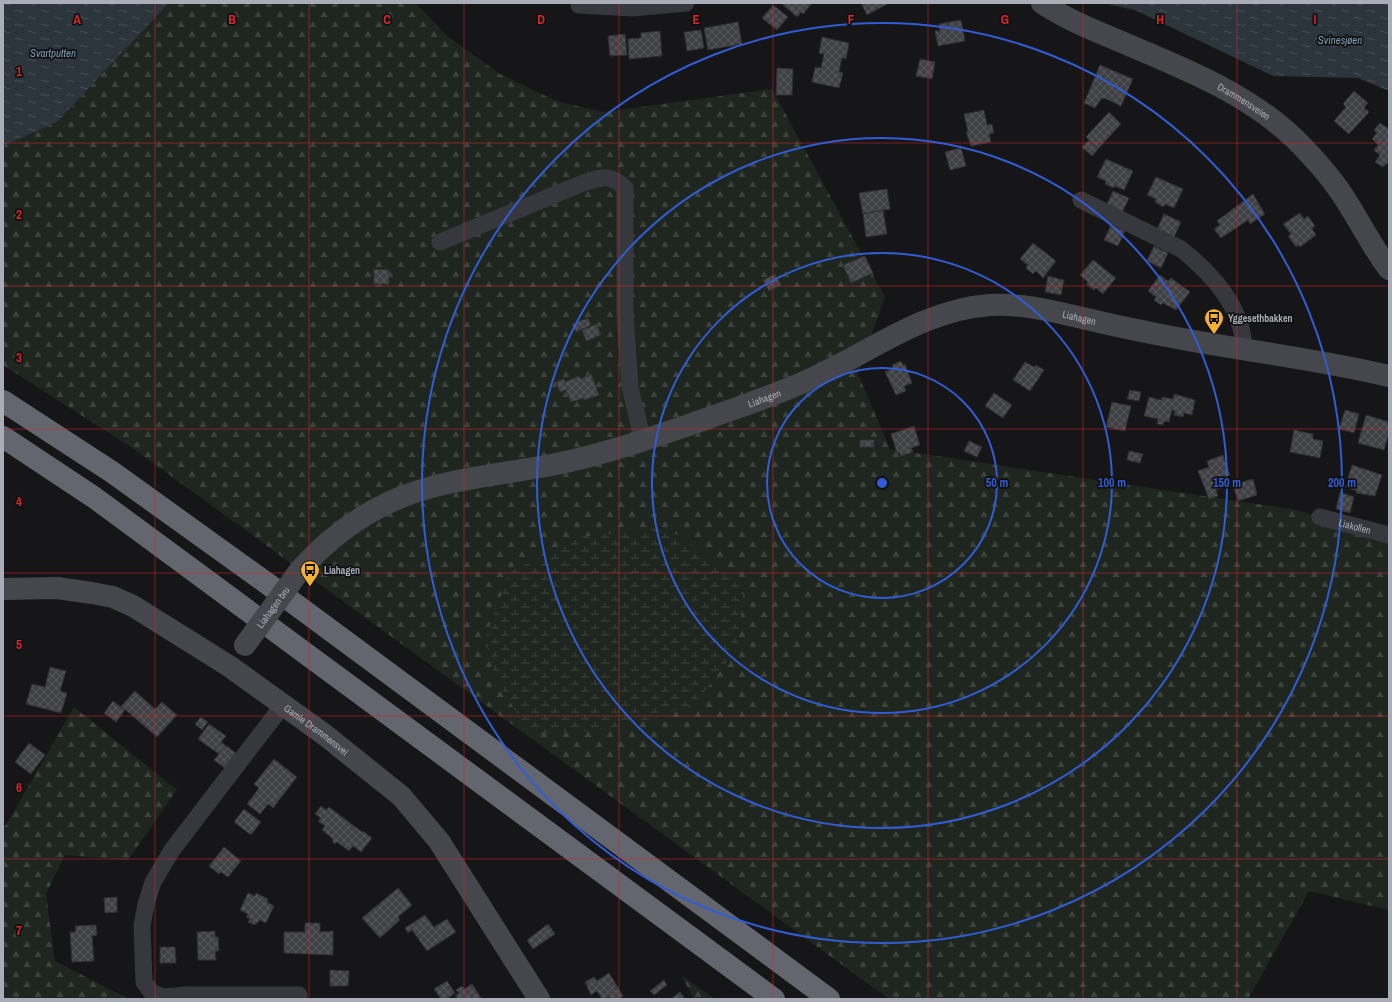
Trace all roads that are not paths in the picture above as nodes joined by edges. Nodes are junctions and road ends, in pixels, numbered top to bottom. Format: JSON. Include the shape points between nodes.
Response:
{"nodes":[{"id":1,"x":686,"y":3,"type":"edge"},
{"id":2,"x":1042,"y":3,"type":"edge"},
{"id":3,"x":579,"y":6,"type":"dead end"},
{"id":4,"x":1081,"y":200,"type":"dead end"},
{"id":5,"x":440,"y":242,"type":"dead end"},
{"id":6,"x":1389,"y":268,"type":"edge"},
{"id":7,"x":1244,"y":349,"type":"junction"},
{"id":8,"x":1389,"y":376,"type":"edge"},
{"id":9,"x":3,"y":401,"type":"edge"},
{"id":10,"x":3,"y":437,"type":"edge"},
{"id":11,"x":642,"y":441,"type":"junction"},
{"id":12,"x":1320,"y":517,"type":"dead end"},
{"id":13,"x":1389,"y":535,"type":"edge"},
{"id":14,"x":300,"y":570,"type":"joint"},
{"id":15,"x":3,"y":589,"type":"edge"},
{"id":16,"x":229,"y":666,"type":"junction"},
{"id":17,"x":283,"y":705,"type":"junction"},
{"id":18,"x":300,"y":996,"type":"dead end"},
{"id":19,"x":538,"y":999,"type":"edge"},
{"id":20,"x":774,"y":999,"type":"edge"},
{"id":21,"x":829,"y":999,"type":"edge"}],
"edges":[{"from":1,"to":3,"type":"street","via":[[632,8]]},
{"from":2,"to":6,"type":"main road","name":"Drammensveien","via":[[1099,32],[1215,84],[1272,120],[1324,170]]},
{"from":4,"to":7,"type":"street","via":[[1181,249],[1192,258],[1212,278],[1234,310],[1243,334]]},
{"from":5,"to":11,"type":"street","via":[[583,183],[604,176],[617,180],[625,188],[625,320],[630,387]]},
{"from":7,"to":8,"type":"main road","name":"Liahagen","via":[[1314,360]]},
{"from":7,"to":11,"type":"main road","name":"Liahagen","via":[[1039,308],[1009,305],[972,308],[930,319],[818,376],[770,396]]},
{"from":9,"to":21,"type":"highway","via":[[112,472],[278,592]]},
{"from":10,"to":20,"type":"highway","via":[[95,498]]},
{"from":11,"to":14,"type":"main road","name":"Liahagen","via":[[558,463],[481,476],[423,490],[395,500],[372,510],[343,530]]},
{"from":12,"to":13,"type":"street","name":"Liakollen"},
{"from":14,"to":16,"type":"main road","name":"Liahagen bru","bridge":true},
{"from":15,"to":16,"type":"main road","name":"Gamle Drammensvei","via":[[57,588],[113,597],[134,606]]},
{"from":16,"to":17,"type":"main road","name":"Gamle Drammensvei"},
{"from":17,"to":18,"type":"street","via":[[172,850],[153,882],[142,926],[144,982],[152,993],[165,998],[187,995]]},
{"from":17,"to":19,"type":"main road","name":"Gamle Drammensvei","via":[[401,796],[421,818],[439,841]]}]}
